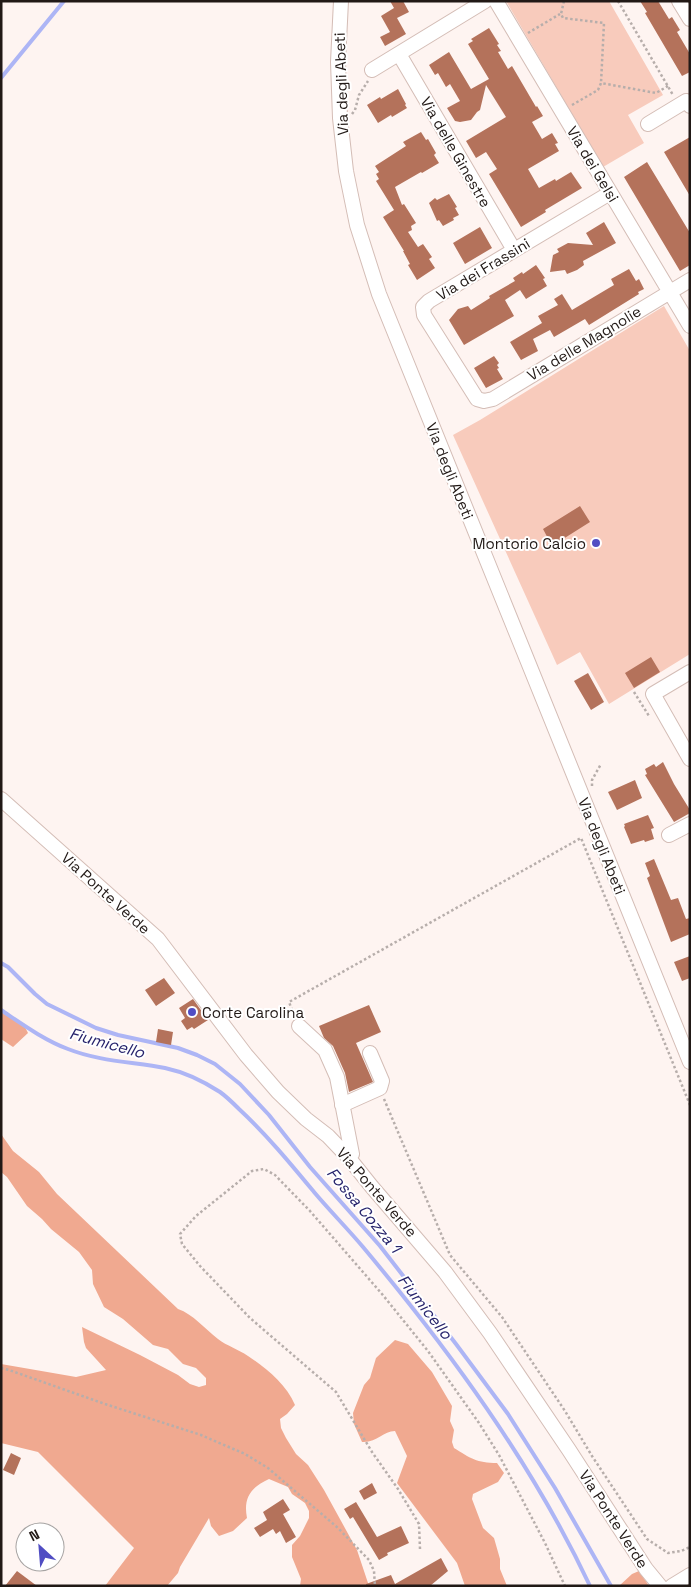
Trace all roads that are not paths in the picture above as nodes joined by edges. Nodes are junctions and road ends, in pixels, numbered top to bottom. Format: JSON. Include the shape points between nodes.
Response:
{"nodes":[{"id":1,"x":341,"y":1,"type":"edge"},
{"id":2,"x":485,"y":1,"type":"edge"},
{"id":3,"x":496,"y":1,"type":"edge"},
{"id":4,"x":679,"y":1,"type":"edge"},
{"id":5,"x":690,"y":19,"type":"edge"},
{"id":6,"x":399,"y":54,"type":"junction"},
{"id":7,"x":372,"y":70,"type":"road end"},
{"id":8,"x":685,"y":106,"type":"edge"},
{"id":9,"x":648,"y":124,"type":"dead end"},
{"id":10,"x":610,"y":193,"type":"junction"},
{"id":11,"x":514,"y":250,"type":"junction"},
{"id":12,"x":690,"y":280,"type":"edge"},
{"id":13,"x":669,"y":292,"type":"junction"},
{"id":14,"x":690,"y":326,"type":"edge"},
{"id":15,"x":477,"y":399,"type":"joint"},
{"id":16,"x":690,"y":672,"type":"edge"},
{"id":17,"x":690,"y":759,"type":"edge"},
{"id":18,"x":1,"y":799,"type":"edge"},
{"id":19,"x":690,"y":824,"type":"edge"},
{"id":20,"x":670,"y":835,"type":"dead end"},
{"id":21,"x":299,"y":1026,"type":"road end"},
{"id":22,"x":370,"y":1053,"type":"dead end"},
{"id":23,"x":690,"y":1062,"type":"edge"},
{"id":24,"x":342,"y":1105,"type":"junction"},
{"id":25,"x":348,"y":1157,"type":"junction"},
{"id":26,"x":690,"y":1575,"type":"edge"},
{"id":27,"x":660,"y":1586,"type":"edge"},
{"id":28,"x":672,"y":1586,"type":"edge"}],
"edges":[{"from":1,"to":23,"type":"street","name":"Via degli Abeti","via":[[338,62],[340,126],[357,225],[379,294]]},
{"from":2,"to":6,"type":"street"},
{"from":3,"to":10,"type":"street","name":"Via dei Gelsi"},
{"from":4,"to":5,"type":"street"},
{"from":6,"to":7,"type":"street"},
{"from":6,"to":11,"type":"street","name":"Via delle Ginestre"},
{"from":8,"to":9,"type":"street"},
{"from":10,"to":11,"type":"street","name":"Via dei Frassini"},
{"from":10,"to":13,"type":"street","name":"Via dei Gelsi"},
{"from":11,"to":15,"type":"street","name":"Via dei Frassini","via":[[423,306],[424,315]]},
{"from":12,"to":13,"type":"street","name":"Via delle Magnolie"},
{"from":13,"to":14,"type":"street","name":"Via dei Gelsi"},
{"from":13,"to":15,"type":"street","name":"Via delle Magnolie","via":[[493,399]]},
{"from":16,"to":17,"type":"street","via":[[653,694]]},
{"from":18,"to":25,"type":"street","name":"Via Ponte Verde","via":[[158,939],[278,1092]]},
{"from":19,"to":20,"type":"street"},
{"from":21,"to":24,"type":"street","via":[[326,1050],[337,1077]]},
{"from":22,"to":24,"type":"street","via":[[382,1081],[380,1088]]},
{"from":24,"to":25,"type":"street","via":[[352,1154]]},
{"from":25,"to":27,"type":"street","name":"Via Ponte Verde","via":[[445,1272],[490,1333],[646,1570]]},
{"from":26,"to":28,"type":"street"}]}
